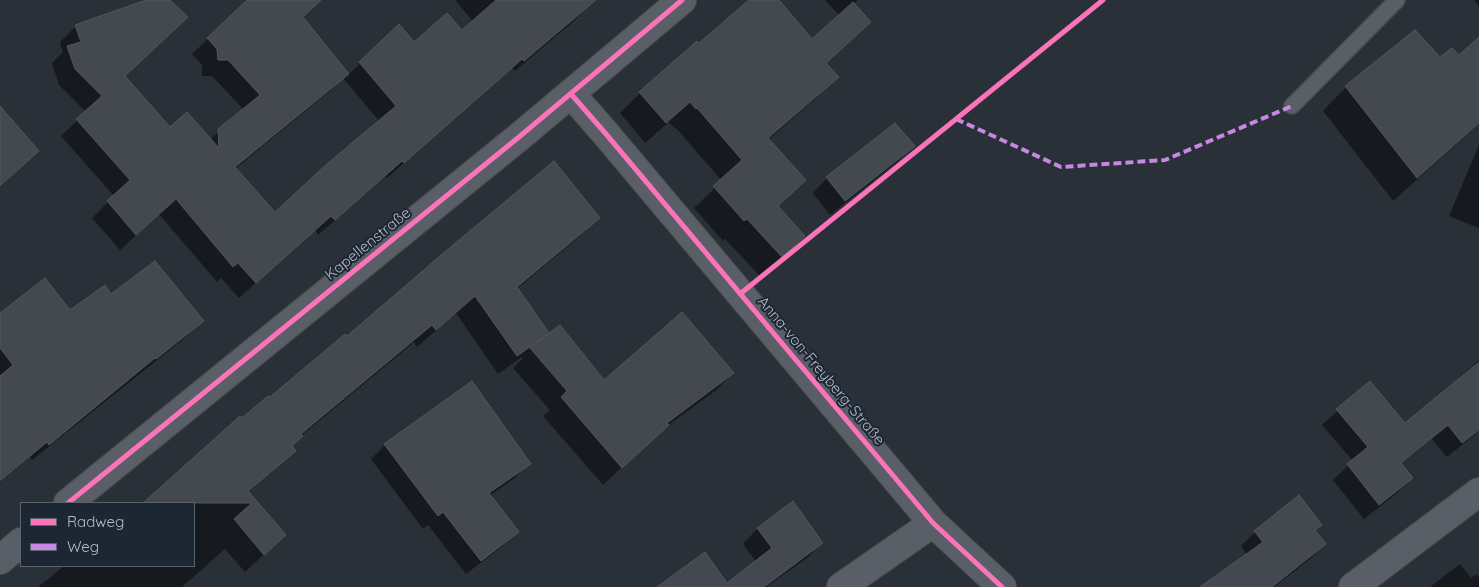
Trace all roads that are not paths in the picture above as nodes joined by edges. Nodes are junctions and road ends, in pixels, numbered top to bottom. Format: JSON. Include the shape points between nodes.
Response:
{"nodes":[{"id":1,"x":682,"y":0,"type":"edge"},
{"id":2,"x":1397,"y":0,"type":"edge"},
{"id":3,"x":570,"y":94,"type":"junction"},
{"id":4,"x":1292,"y":106,"type":"dead end"},
{"id":5,"x":1479,"y":492,"type":"edge"},
{"id":6,"x":69,"y":502,"type":"edge"},
{"id":7,"x":933,"y":523,"type":"junction"},
{"id":8,"x":20,"y":543,"type":"edge"},
{"id":9,"x":0,"y":560,"type":"edge"},
{"id":10,"x":841,"y":587,"type":"edge"},
{"id":11,"x":1002,"y":587,"type":"edge"},
{"id":12,"x":1353,"y":587,"type":"edge"}],
"edges":[{"from":1,"to":3,"type":"street","name":"Kapellenstraße"},
{"from":2,"to":4,"type":"lane"},
{"from":3,"to":6,"type":"street","name":"Kapellenstraße"},
{"from":3,"to":7,"type":"street","name":"Anna-von-Freyberg-Straße"},
{"from":5,"to":12,"type":"street"},
{"from":7,"to":10,"type":"street"},
{"from":7,"to":11,"type":"street","name":"Anna-von-Freyberg-Straße"},
{"from":8,"to":9,"type":"street"}]}
